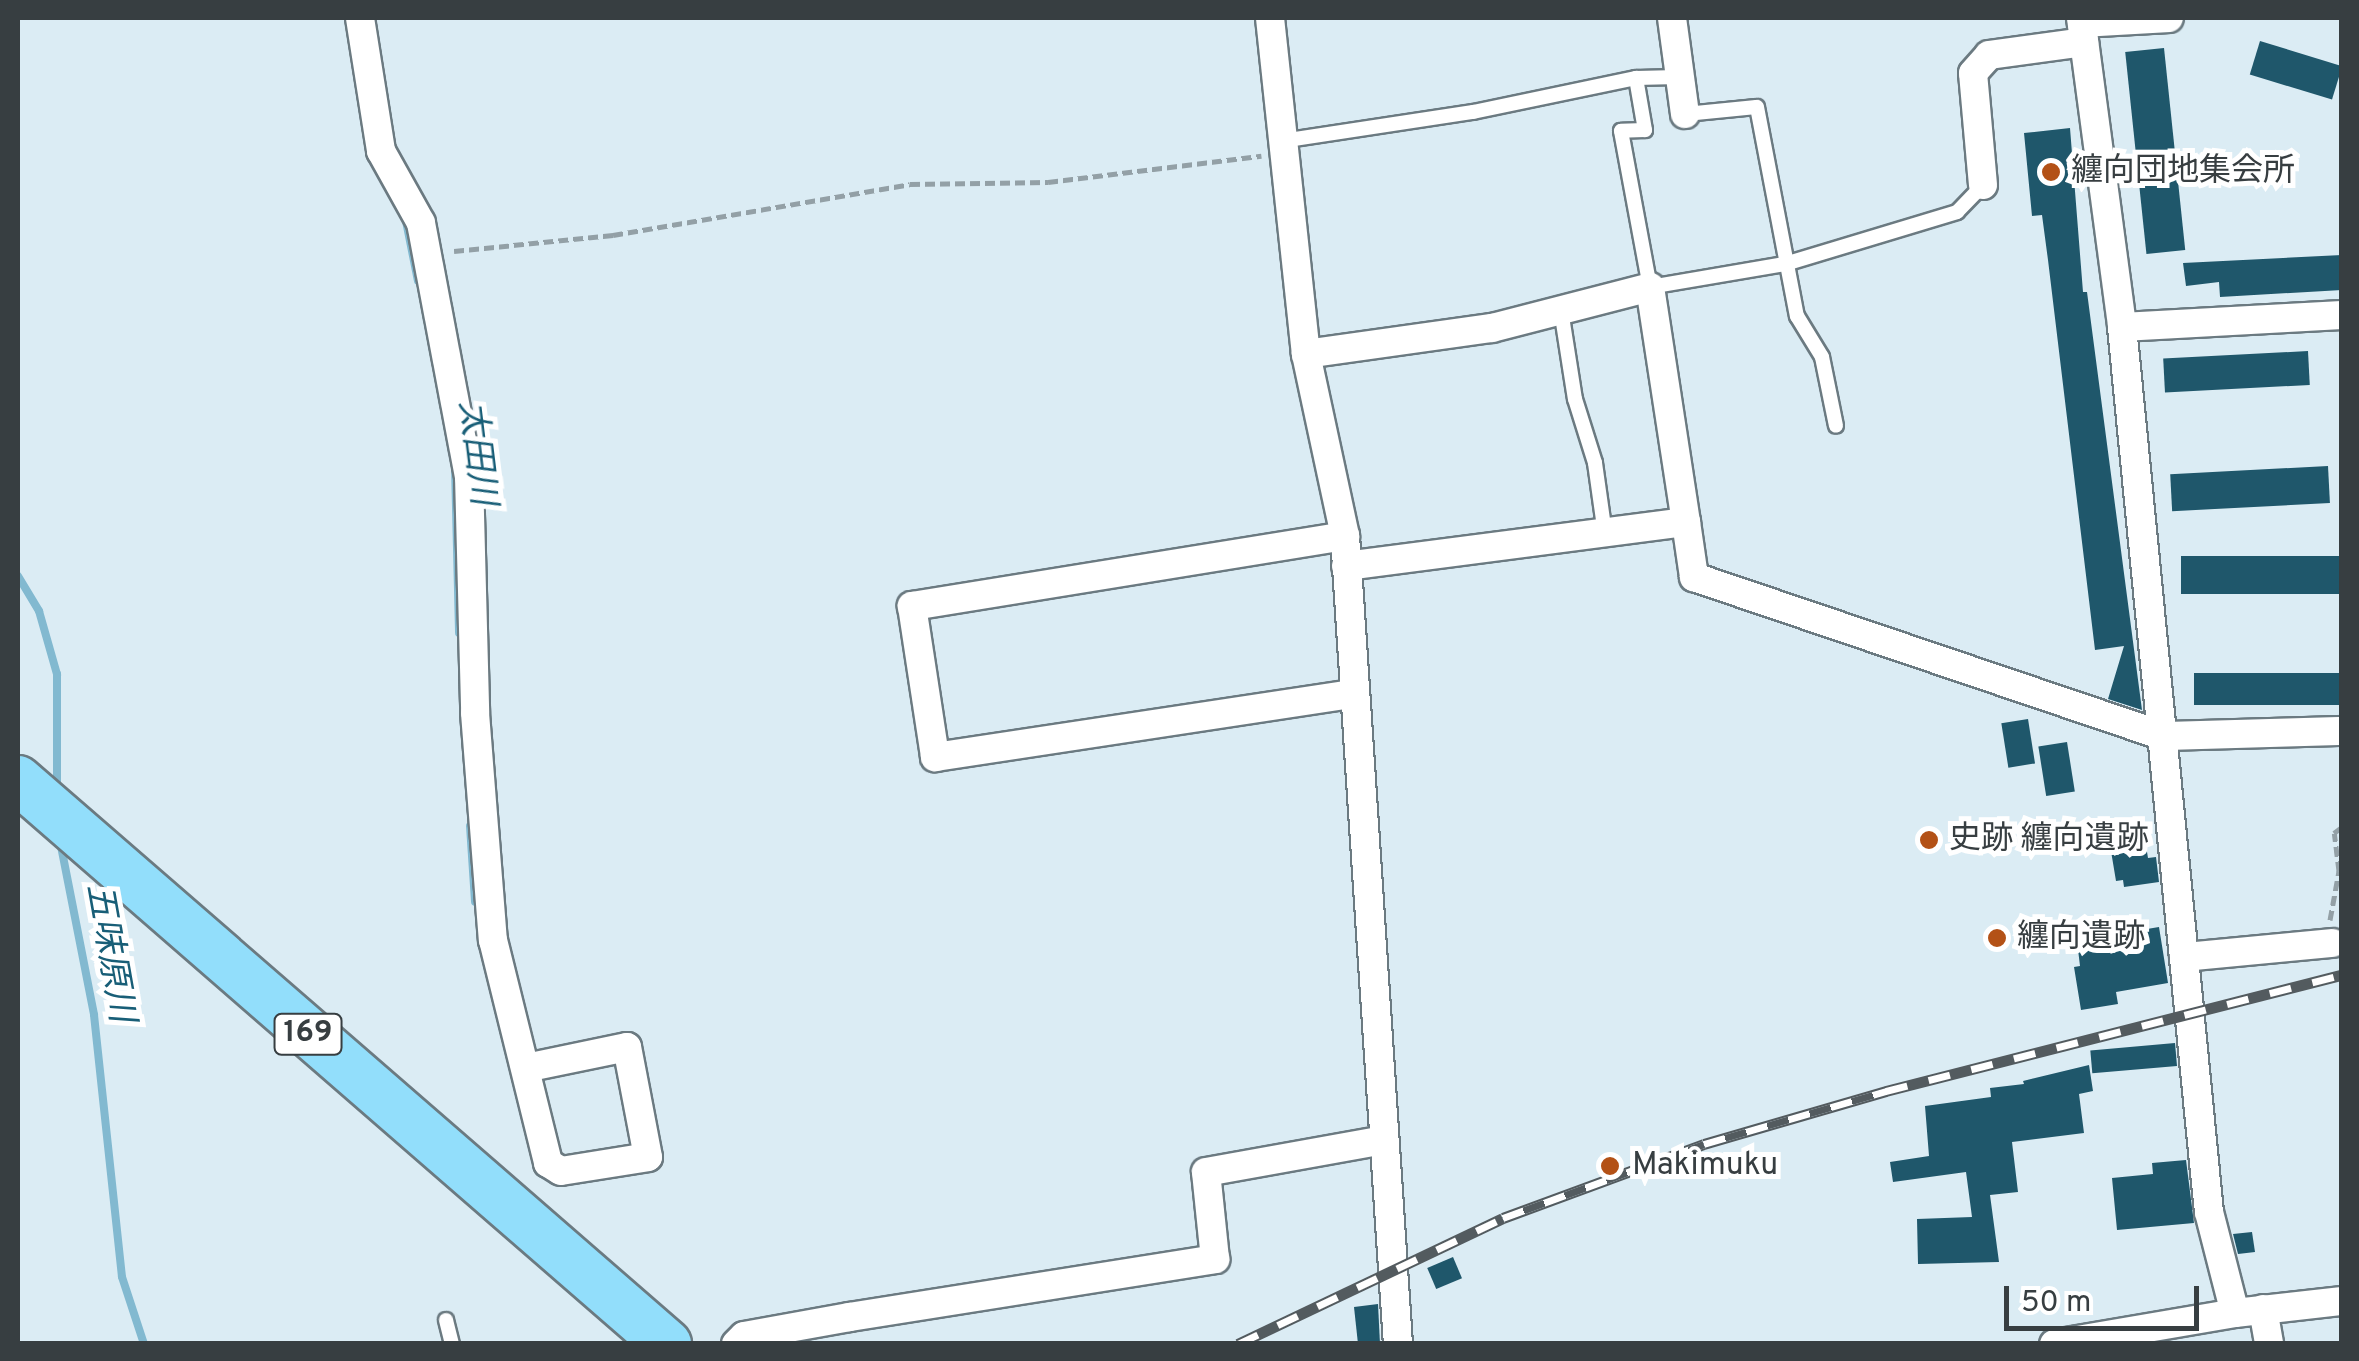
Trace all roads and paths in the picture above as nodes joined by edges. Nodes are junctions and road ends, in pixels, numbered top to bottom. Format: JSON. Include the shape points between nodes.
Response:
{"nodes":[{"id":1,"x":360,"y":18,"type":"edge"},
{"id":2,"x":1270,"y":18,"type":"edge"},
{"id":3,"x":1672,"y":18,"type":"edge"},
{"id":4,"x":2169,"y":18,"type":"edge"},
{"id":5,"x":2082,"y":27,"type":"edge"},
{"id":6,"x":1678,"y":77,"type":"junction"},
{"id":7,"x":1636,"y":78,"type":"junction"},
{"id":8,"x":1686,"y":114,"type":"joint"},
{"id":9,"x":1282,"y":147,"type":"junction"},
{"id":10,"x":1983,"y":185,"type":"joint"},
{"id":11,"x":426,"y":254,"type":"junction"},
{"id":12,"x":1785,"y":264,"type":"junction"},
{"id":13,"x":1650,"y":287,"type":"junction"},
{"id":14,"x":1561,"y":310,"type":"junction"},
{"id":15,"x":2342,"y":315,"type":"edge"},
{"id":16,"x":2122,"y":327,"type":"junction"},
{"id":17,"x":1306,"y":354,"type":"junction"},
{"id":18,"x":1836,"y":426,"type":"dead end"},
{"id":19,"x":1686,"y":522,"type":"junction"},
{"id":20,"x":1605,"y":534,"type":"junction"},
{"id":21,"x":1345,"y":536,"type":"junction"},
{"id":22,"x":1346,"y":566,"type":"junction"},
{"id":23,"x":1354,"y":694,"type":"junction"},
{"id":24,"x":2342,"y":730,"type":"edge"},
{"id":25,"x":2163,"y":736,"type":"junction"},
{"id":26,"x":18,"y":780,"type":"edge"},
{"id":27,"x":2342,"y":827,"type":"edge"},
{"id":28,"x":2332,"y":943,"type":"joint"},
{"id":29,"x":2184,"y":957,"type":"junction"},
{"id":30,"x":526,"y":1068,"type":"junction"},
{"id":31,"x":1384,"y":1140,"type":"junction"},
{"id":32,"x":2342,"y":1301,"type":"edge"},
{"id":33,"x":2263,"y":1309,"type":"junction"},
{"id":34,"x":2234,"y":1313,"type":"junction"},
{"id":35,"x":446,"y":1320,"type":"dead end"},
{"id":36,"x":452,"y":1344,"type":"edge"},
{"id":37,"x":666,"y":1344,"type":"edge"},
{"id":38,"x":736,"y":1344,"type":"edge"},
{"id":39,"x":1398,"y":1344,"type":"edge"},
{"id":40,"x":2054,"y":1344,"type":"edge"},
{"id":41,"x":2269,"y":1344,"type":"edge"}],
"edges":[{"from":1,"to":11,"type":"street","via":[[381,150],[420,223]]},
{"from":2,"to":9,"type":"street"},
{"from":3,"to":6,"type":"street"},
{"from":4,"to":5,"type":"street"},
{"from":5,"to":10,"type":"street","via":[[1989,54],[1973,74]]},
{"from":5,"to":16,"type":"street"},
{"from":6,"to":7,"type":"lane"},
{"from":6,"to":8,"type":"street"},
{"from":7,"to":9,"type":"lane"},
{"from":7,"to":13,"type":"lane","via":[[1645,130],[1621,132]]},
{"from":8,"to":12,"type":"lane","via":[[1757,107]]},
{"from":9,"to":11,"type":"path","via":[[1048,182],[910,184],[614,235]]},
{"from":9,"to":17,"type":"street"},
{"from":10,"to":12,"type":"lane","via":[[1957,212]]},
{"from":11,"to":30,"type":"street","via":[[469,476],[475,713],[492,940]]},
{"from":12,"to":13,"type":"lane"},
{"from":12,"to":18,"type":"lane","via":[[1797,316],[1822,357]]},
{"from":13,"to":14,"type":"street"},
{"from":13,"to":19,"type":"street"},
{"from":14,"to":17,"type":"street","via":[[1492,328]]},
{"from":14,"to":20,"type":"lane"},
{"from":15,"to":16,"type":"street"},
{"from":16,"to":25,"type":"street"},
{"from":17,"to":21,"type":"street"},
{"from":19,"to":20,"type":"street"},
{"from":19,"to":25,"type":"street","via":[[1694,577]]},
{"from":20,"to":22,"type":"street"},
{"from":21,"to":22,"type":"street"},
{"from":21,"to":23,"type":"street","via":[[912,606],[936,757]]},
{"from":22,"to":23,"type":"street"},
{"from":23,"to":31,"type":"street"},
{"from":24,"to":25,"type":"street"},
{"from":25,"to":29,"type":"street"},
{"from":26,"to":37,"type":"highway","number":"169"},
{"from":27,"to":28,"type":"path","via":[[2334,833]]},
{"from":28,"to":29,"type":"street"},
{"from":29,"to":34,"type":"street","via":[[2209,1212]]},
{"from":30,"to":30,"type":"street","via":[[548,1163],[560,1172],[648,1157],[628,1047]]},
{"from":31,"to":38,"type":"street","via":[[1206,1172],[1215,1259],[850,1316],[744,1336]]},
{"from":31,"to":39,"type":"street"},
{"from":32,"to":33,"type":"street"},
{"from":33,"to":34,"type":"street"},
{"from":33,"to":41,"type":"street"},
{"from":34,"to":40,"type":"street"},
{"from":35,"to":36,"type":"lane"}]}
